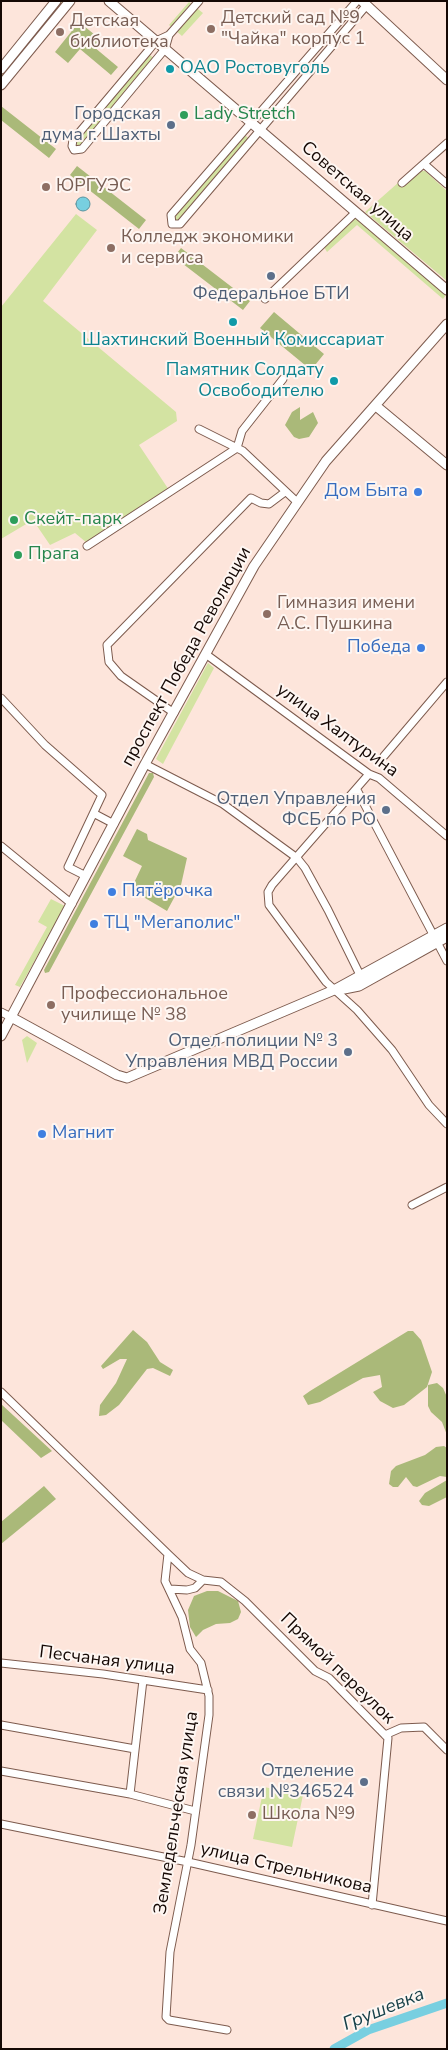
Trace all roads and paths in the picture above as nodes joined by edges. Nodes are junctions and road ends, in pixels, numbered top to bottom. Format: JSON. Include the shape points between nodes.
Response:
{"nodes":[{"id":1,"x":56,"y":1,"type":"edge"},
{"id":2,"x":70,"y":1,"type":"edge"},
{"id":3,"x":109,"y":1,"type":"edge"},
{"id":4,"x":199,"y":1,"type":"edge"},
{"id":5,"x":357,"y":1,"type":"edge"},
{"id":6,"x":364,"y":3,"type":"edge"},
{"id":7,"x":169,"y":35,"type":"junction"},
{"id":8,"x":156,"y":41,"type":"junction"},
{"id":9,"x":165,"y":49,"type":"junction"},
{"id":10,"x":1,"y":69,"type":"edge"},
{"id":11,"x":447,"y":80,"type":"edge"},
{"id":12,"x":1,"y":85,"type":"edge"},
{"id":13,"x":251,"y":122,"type":"junction"},
{"id":14,"x":260,"y":130,"type":"junction"},
{"id":15,"x":447,"y":143,"type":"edge"},
{"id":16,"x":424,"y":164,"type":"junction"},
{"id":17,"x":402,"y":183,"type":"dead end"},
{"id":18,"x":447,"y":184,"type":"edge"},
{"id":19,"x":355,"y":213,"type":"junction"},
{"id":20,"x":447,"y":290,"type":"edge"},
{"id":21,"x":265,"y":299,"type":"dead end"},
{"id":22,"x":447,"y":324,"type":"edge"},
{"id":23,"x":283,"y":379,"type":"dead end"},
{"id":24,"x":376,"y":406,"type":"junction"},
{"id":25,"x":199,"y":429,"type":"dead end"},
{"id":26,"x":237,"y":448,"type":"junction"},
{"id":27,"x":447,"y":465,"type":"edge"},
{"id":28,"x":285,"y":492,"type":"junction"},
{"id":29,"x":297,"y":502,"type":"junction"},
{"id":30,"x":87,"y":546,"type":"dead end"},
{"id":31,"x":206,"y":655,"type":"junction"},
{"id":32,"x":447,"y":682,"type":"edge"},
{"id":33,"x":1,"y":698,"type":"edge"},
{"id":34,"x":174,"y":713,"type":"junction"},
{"id":35,"x":384,"y":756,"type":"dead end"},
{"id":36,"x":145,"y":764,"type":"junction"},
{"id":37,"x":369,"y":774,"type":"junction"},
{"id":38,"x":357,"y":790,"type":"junction"},
{"id":39,"x":95,"y":814,"type":"junction"},
{"id":40,"x":114,"y":824,"type":"junction"},
{"id":41,"x":445,"y":832,"type":"edge"},
{"id":42,"x":1,"y":846,"type":"edge"},
{"id":43,"x":297,"y":858,"type":"junction"},
{"id":44,"x":86,"y":876,"type":"junction"},
{"id":45,"x":72,"y":904,"type":"junction"},
{"id":46,"x":447,"y":928,"type":"edge"},
{"id":47,"x":447,"y":937,"type":"edge"},
{"id":48,"x":435,"y":939,"type":"junction"},
{"id":49,"x":447,"y":961,"type":"edge"},
{"id":50,"x":360,"y":975,"type":"junction"},
{"id":51,"x":334,"y":990,"type":"junction"},
{"id":52,"x":1,"y":1012,"type":"edge"},
{"id":53,"x":10,"y":1017,"type":"junction"},
{"id":54,"x":1,"y":1036,"type":"edge"},
{"id":55,"x":447,"y":1124,"type":"edge"},
{"id":56,"x":447,"y":1186,"type":"edge"},
{"id":57,"x":412,"y":1205,"type":"dead end"},
{"id":58,"x":1,"y":1392,"type":"edge"},
{"id":59,"x":168,"y":1554,"type":"junction"},
{"id":60,"x":203,"y":1580,"type":"junction"},
{"id":61,"x":170,"y":1589,"type":"junction"},
{"id":62,"x":1,"y":1663,"type":"edge"},
{"id":63,"x":143,"y":1680,"type":"junction"},
{"id":64,"x":208,"y":1690,"type":"junction"},
{"id":65,"x":1,"y":1724,"type":"edge"},
{"id":66,"x":385,"y":1735,"type":"junction"},
{"id":67,"x":135,"y":1749,"type":"junction"},
{"id":68,"x":447,"y":1750,"type":"edge"},
{"id":69,"x":1,"y":1771,"type":"edge"},
{"id":70,"x":130,"y":1794,"type":"junction"},
{"id":71,"x":194,"y":1811,"type":"junction"},
{"id":72,"x":1,"y":1824,"type":"edge"},
{"id":73,"x":188,"y":1862,"type":"junction"},
{"id":74,"x":372,"y":1905,"type":"junction"},
{"id":75,"x":447,"y":1921,"type":"edge"},
{"id":76,"x":226,"y":2030,"type":"dead end"}],
"edges":[{"from":1,"to":10,"type":"main road"},
{"from":2,"to":12,"type":"main road"},
{"from":3,"to":8,"type":"main road","name":"Советская улица"},
{"from":4,"to":7,"type":"street"},
{"from":5,"to":13,"type":"street"},
{"from":6,"to":11,"type":"main road"},
{"from":6,"to":14,"type":"street"},
{"from":7,"to":8,"type":"street"},
{"from":7,"to":9,"type":"street"},
{"from":8,"to":9,"type":"main road","name":"Советская улица"},
{"from":8,"to":9,"type":"street","via":[[73,140],[74,150],[82,150]]},
{"from":9,"to":13,"type":"main road","name":"Советская улица"},
{"from":13,"to":14,"type":"main road","name":"Советская улица"},
{"from":13,"to":14,"type":"street","via":[[171,216],[172,224],[180,224]]},
{"from":14,"to":19,"type":"main road","name":"Советская улица"},
{"from":15,"to":16,"type":"street"},
{"from":16,"to":17,"type":"street"},
{"from":16,"to":18,"type":"street"},
{"from":19,"to":20,"type":"main road","name":"Советская улица"},
{"from":19,"to":21,"type":"street"},
{"from":22,"to":24,"type":"main road","name":"проспект Победа Революции"},
{"from":23,"to":26,"type":"street","via":[[242,431]]},
{"from":24,"to":27,"type":"main road"},
{"from":24,"to":29,"type":"main road","name":"проспект Победа Революции","via":[[326,461]]},
{"from":25,"to":26,"type":"street"},
{"from":26,"to":28,"type":"street"},
{"from":26,"to":30,"type":"street"},
{"from":28,"to":29,"type":"street"},
{"from":28,"to":34,"type":"street","via":[[269,504],[252,498],[107,645],[109,662],[121,676]]},
{"from":29,"to":31,"type":"main road","name":"проспект Победа Революции","via":[[254,566]]},
{"from":31,"to":34,"type":"main road","name":"проспект Победа Революции"},
{"from":31,"to":37,"type":"street","name":"улица Халтурина"},
{"from":32,"to":35,"type":"street"},
{"from":33,"to":39,"type":"street","via":[[45,745],[102,795]]},
{"from":34,"to":36,"type":"main road","name":"проспект Победа Революции"},
{"from":36,"to":40,"type":"main road","name":"проспект Победа Революции"},
{"from":36,"to":43,"type":"street","via":[[223,804]]},
{"from":37,"to":38,"type":"street"},
{"from":37,"to":41,"type":"street","name":"улица Халтурина"},
{"from":38,"to":43,"type":"street"},
{"from":38,"to":48,"type":"street"},
{"from":39,"to":40,"type":"street"},
{"from":39,"to":44,"type":"street","via":[[68,867]]},
{"from":40,"to":44,"type":"main road","name":"проспект Победа Революции"},
{"from":42,"to":45,"type":"street"},
{"from":43,"to":50,"type":"street","via":[[328,910]]},
{"from":43,"to":51,"type":"street","via":[[272,885],[268,892],[269,905]]},
{"from":44,"to":45,"type":"main road","name":"проспект Победа Революции"},
{"from":45,"to":53,"type":"main road","name":"проспект Победа Революции"},
{"from":46,"to":48,"type":"main road"},
{"from":47,"to":48,"type":"main road"},
{"from":48,"to":49,"type":"street"},
{"from":48,"to":50,"type":"main road"},
{"from":48,"to":51,"type":"main road","via":[[359,986]]},
{"from":50,"to":51,"type":"main road"},
{"from":51,"to":53,"type":"main road","via":[[126,1078]]},
{"from":51,"to":55,"type":"street","via":[[357,1010],[392,1050]]},
{"from":52,"to":53,"type":"street"},
{"from":53,"to":54,"type":"main road","name":"проспект Победа Революции"},
{"from":56,"to":57,"type":"street"},
{"from":58,"to":59,"type":"street"},
{"from":59,"to":60,"type":"street","name":"Прямой переулок","via":[[188,1573]]},
{"from":59,"to":61,"type":"street","name":"Земледельческая улица","via":[[165,1581]]},
{"from":60,"to":61,"type":"street","via":[[195,1588]]},
{"from":60,"to":66,"type":"street","name":"Прямой переулок","via":[[221,1582],[245,1601],[315,1671],[330,1678]]},
{"from":61,"to":64,"type":"street","name":"Земледельческая улица","via":[[182,1617],[190,1649],[201,1663]]},
{"from":62,"to":63,"type":"street","name":"Песчаная улица"},
{"from":63,"to":64,"type":"street","name":"Песчаная улица"},
{"from":63,"to":67,"type":"street"},
{"from":64,"to":71,"type":"street","name":"Земледельческая улица","via":[[209,1715]]},
{"from":65,"to":67,"type":"street"},
{"from":66,"to":68,"type":"street","via":[[401,1728],[424,1727]]},
{"from":66,"to":74,"type":"street","name":"Прямой переулок","via":[[388,1738]]},
{"from":67,"to":70,"type":"street"},
{"from":69,"to":70,"type":"street"},
{"from":70,"to":71,"type":"street"},
{"from":71,"to":73,"type":"street","name":"Земледельческая улица"},
{"from":72,"to":73,"type":"street","name":"улица Стрельникова"},
{"from":73,"to":74,"type":"street","name":"улица Стрельникова"},
{"from":73,"to":76,"type":"street","name":"Земледельческая улица","via":[[170,1952],[166,2017]]},
{"from":74,"to":75,"type":"street","name":"улица Стрельникова"}]}
